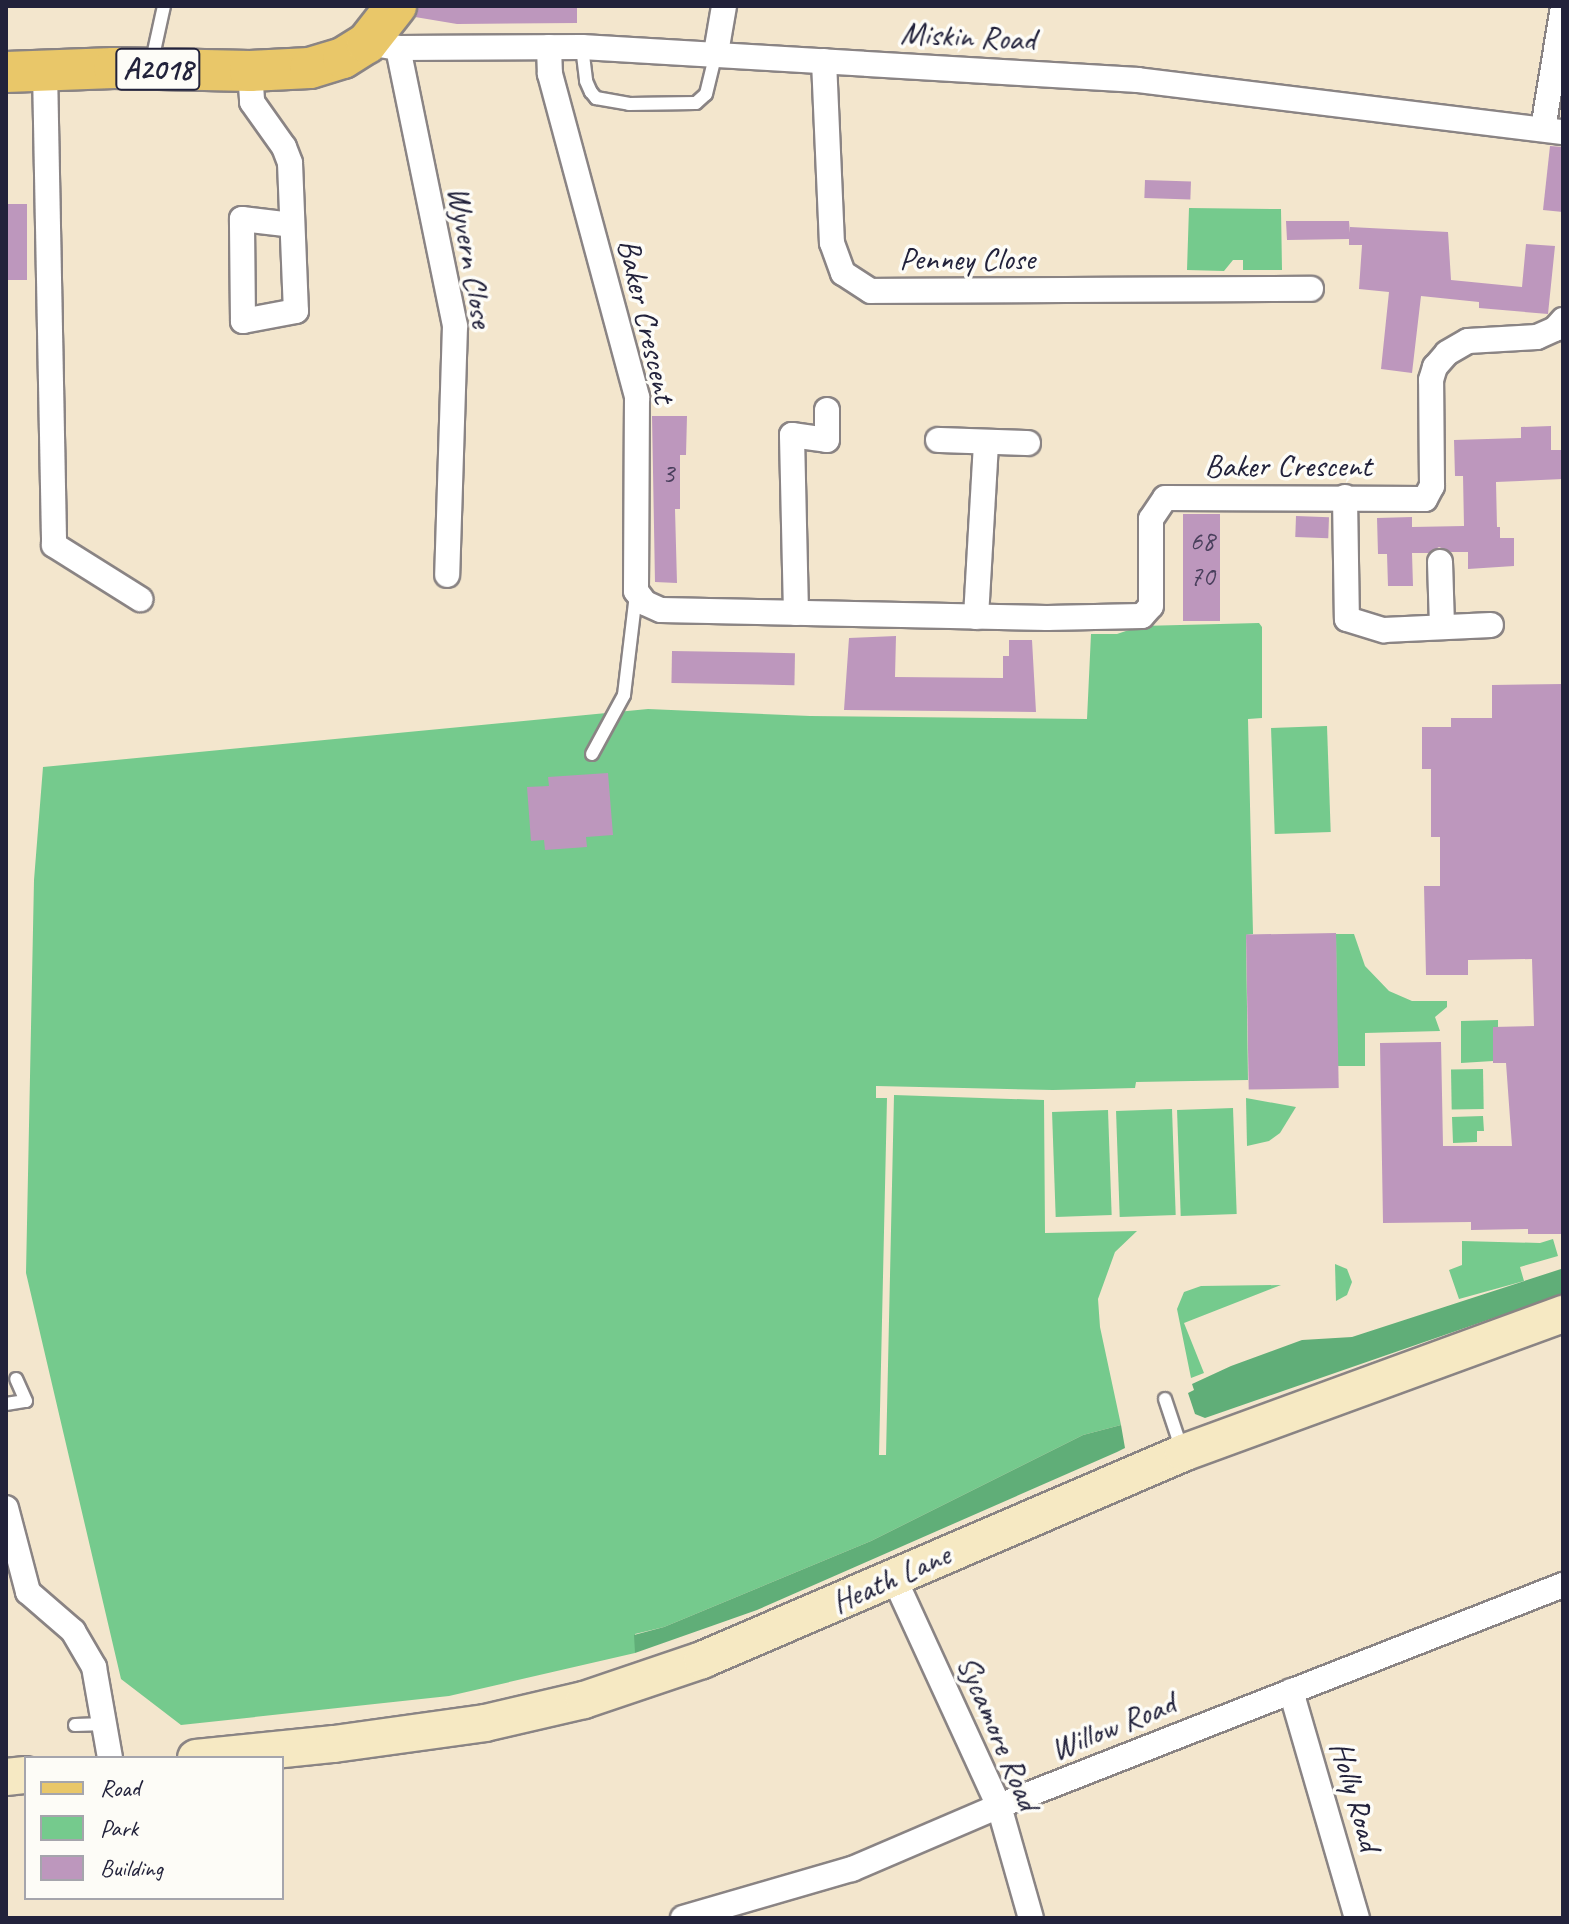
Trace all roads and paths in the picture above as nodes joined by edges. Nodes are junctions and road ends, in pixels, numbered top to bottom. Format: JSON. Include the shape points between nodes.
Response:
{"nodes":[{"id":1,"x":164,"y":6,"type":"edge"},
{"id":2,"x":396,"y":6,"type":"edge"},
{"id":3,"x":724,"y":6,"type":"edge"},
{"id":4,"x":1563,"y":7,"type":"edge"},
{"id":5,"x":382,"y":46,"type":"junction"},
{"id":6,"x":549,"y":47,"type":"junction"},
{"id":7,"x":582,"y":47,"type":"junction"},
{"id":8,"x":716,"y":53,"type":"junction"},
{"id":9,"x":824,"y":61,"type":"junction"},
{"id":10,"x":150,"y":69,"type":"junction"},
{"id":11,"x":45,"y":70,"type":"junction"},
{"id":12,"x":250,"y":71,"type":"junction"},
{"id":13,"x":6,"y":72,"type":"edge"},
{"id":14,"x":1553,"y":130,"type":"edge"},
{"id":15,"x":292,"y":225,"type":"dead end"},
{"id":16,"x":1311,"y":289,"type":"dead end"},
{"id":17,"x":1563,"y":320,"type":"edge"},
{"id":18,"x":827,"y":410,"type":"dead end"},
{"id":19,"x":938,"y":440,"type":"dead end"},
{"id":20,"x":986,"y":443,"type":"junction"},
{"id":21,"x":1028,"y":443,"type":"dead end"},
{"id":22,"x":1345,"y":497,"type":"junction"},
{"id":23,"x":1440,"y":562,"type":"dead end"},
{"id":24,"x":447,"y":575,"type":"dead end"},
{"id":25,"x":636,"y":591,"type":"junction"},
{"id":26,"x":140,"y":599,"type":"dead end"},
{"id":27,"x":796,"y":613,"type":"junction"},
{"id":28,"x":976,"y":617,"type":"junction"},
{"id":29,"x":1491,"y":625,"type":"dead end"},
{"id":30,"x":1442,"y":627,"type":"junction"},
{"id":31,"x":592,"y":754,"type":"dead end"},
{"id":32,"x":1563,"y":1314,"type":"edge"},
{"id":33,"x":16,"y":1379,"type":"dead end"},
{"id":34,"x":1165,"y":1399,"type":"dead end"},
{"id":35,"x":6,"y":1404,"type":"edge"},
{"id":36,"x":1183,"y":1453,"type":"junction"},
{"id":37,"x":6,"y":1508,"type":"edge"},
{"id":38,"x":894,"y":1578,"type":"junction"},
{"id":39,"x":1563,"y":1585,"type":"edge"},
{"id":40,"x":1291,"y":1691,"type":"junction"},
{"id":41,"x":105,"y":1724,"type":"junction"},
{"id":42,"x":75,"y":1725,"type":"dead end"},
{"id":43,"x":110,"y":1756,"type":"edge"},
{"id":44,"x":216,"y":1756,"type":"edge"},
{"id":45,"x":999,"y":1806,"type":"junction"},
{"id":46,"x":683,"y":1918,"type":"edge"},
{"id":47,"x":1031,"y":1918,"type":"edge"},
{"id":48,"x":1357,"y":1918,"type":"edge"}],
"edges":[{"from":1,"to":10,"type":"lane"},
{"from":2,"to":5,"type":"main road","number":"A2018"},
{"from":3,"to":8,"type":"street"},
{"from":4,"to":14,"type":"street"},
{"from":5,"to":6,"type":"street","name":"Miskin Road"},
{"from":5,"to":12,"type":"main road","number":"A2018","via":[[310,68]]},
{"from":5,"to":24,"type":"street","name":"Wyvern Close","via":[[455,326]]},
{"from":6,"to":7,"type":"street","name":"Miskin Road"},
{"from":6,"to":25,"type":"street","name":"Baker Crescent","via":[[550,74],[637,397]]},
{"from":7,"to":8,"type":"street","name":"Miskin Road"},
{"from":7,"to":8,"type":"lane","via":[[591,92],[596,98],[629,104],[696,103],[706,94]]},
{"from":8,"to":9,"type":"street","name":"Miskin Road"},
{"from":9,"to":14,"type":"street","name":"Miskin Road","via":[[1138,80]]},
{"from":9,"to":16,"type":"street","name":"Penney Close","via":[[832,243],[843,273],[871,291]]},
{"from":10,"to":11,"type":"main road","number":"A2018"},
{"from":10,"to":12,"type":"main road","number":"A2018"},
{"from":11,"to":13,"type":"main road","number":"A2018"},
{"from":11,"to":26,"type":"street","via":[[54,545]]},
{"from":12,"to":15,"type":"street","via":[[254,108],[289,157]]},
{"from":17,"to":22,"type":"street","name":"Baker Crescent","via":[[1537,337],[1468,341],[1435,367],[1432,486],[1425,499]]},
{"from":18,"to":27,"type":"street","via":[[827,440],[792,435]]},
{"from":19,"to":20,"type":"street"},
{"from":20,"to":21,"type":"street"},
{"from":20,"to":28,"type":"street"},
{"from":22,"to":28,"type":"street","name":"Baker Crescent","via":[[1165,498],[1151,519],[1151,606],[1142,616]]},
{"from":22,"to":30,"type":"street","via":[[1347,619],[1384,630]]},
{"from":23,"to":30,"type":"street"},
{"from":25,"to":27,"type":"street","name":"Baker Crescent","via":[[645,603],[661,610]]},
{"from":25,"to":31,"type":"lane","via":[[624,695]]},
{"from":27,"to":28,"type":"street","name":"Baker Crescent"},
{"from":29,"to":30,"type":"street"},
{"from":32,"to":36,"type":"street","name":"Heath Lane"},
{"from":33,"to":35,"type":"lane","via":[[26,1401]]},
{"from":34,"to":36,"type":"lane"},
{"from":36,"to":38,"type":"street","name":"Heath Lane"},
{"from":37,"to":41,"type":"street","via":[[28,1592],[73,1631],[94,1667]]},
{"from":38,"to":44,"type":"street","name":"Heath Lane","via":[[702,1660],[584,1700],[485,1723]]},
{"from":38,"to":45,"type":"street","name":"Sycamore Road"},
{"from":39,"to":40,"type":"street","name":"Willow Road"},
{"from":40,"to":45,"type":"street","name":"Willow Road"},
{"from":40,"to":48,"type":"street","name":"Holly Road"},
{"from":41,"to":42,"type":"lane"},
{"from":41,"to":43,"type":"street"},
{"from":45,"to":46,"type":"street","name":"Willow Road","via":[[852,1869]]},
{"from":45,"to":47,"type":"street","name":"Sycamore Road"}]}
